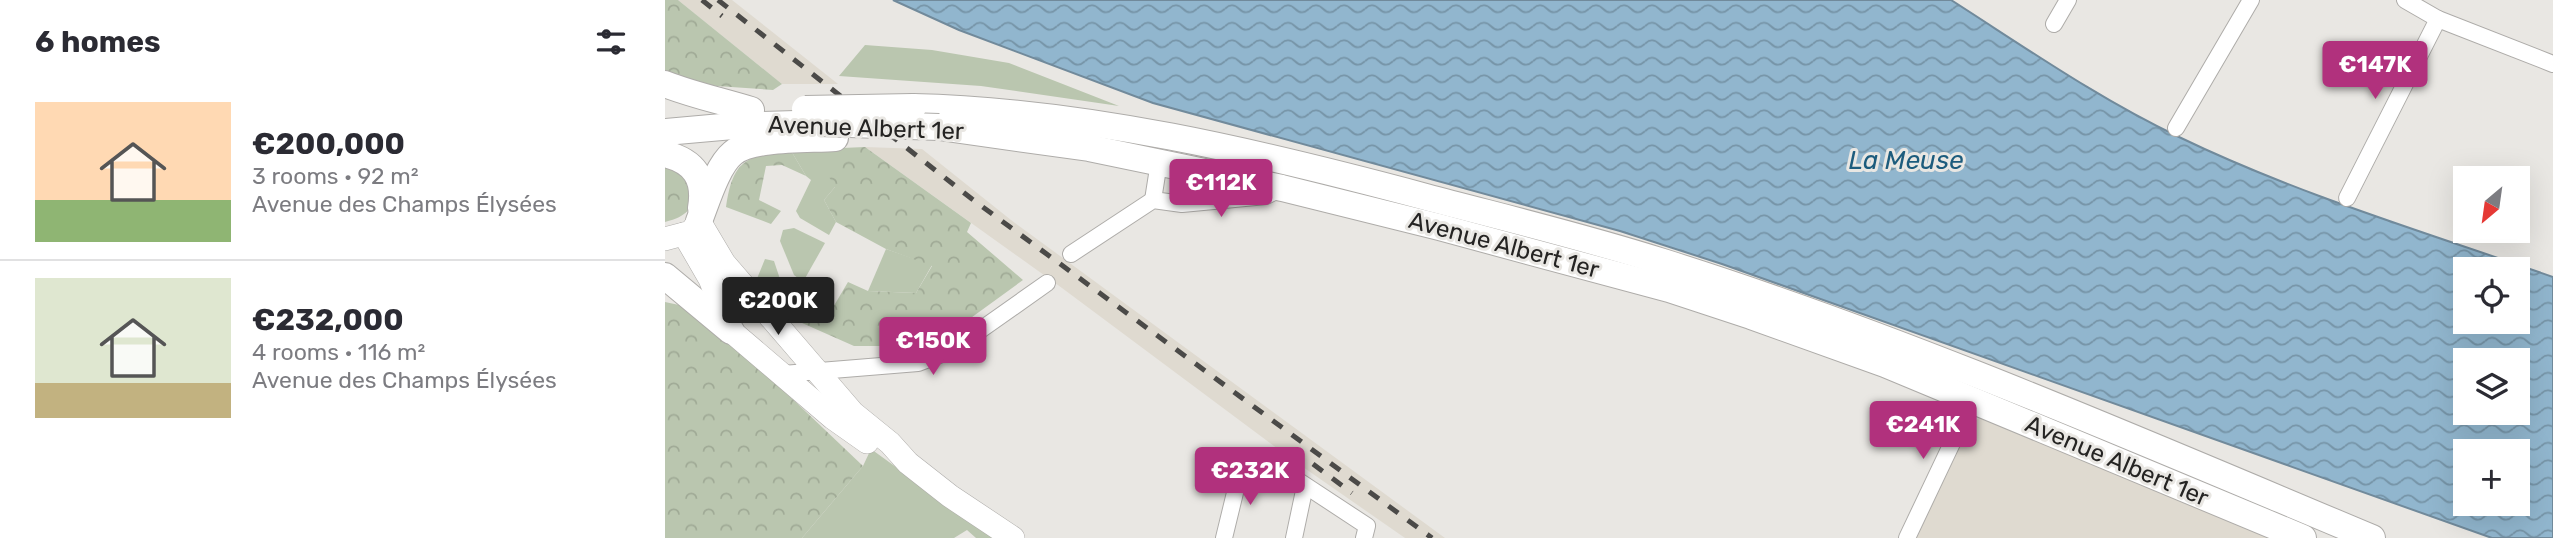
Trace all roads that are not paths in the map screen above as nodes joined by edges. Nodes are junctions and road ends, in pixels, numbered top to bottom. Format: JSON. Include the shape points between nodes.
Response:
{"nodes":[{"id":1,"x":2068,"y":0,"type":"edge"},
{"id":2,"x":2251,"y":0,"type":"edge"},
{"id":3,"x":2405,"y":0,"type":"edge"},
{"id":4,"x":2438,"y":19,"type":"junction"},
{"id":5,"x":2054,"y":24,"type":"dead end"},
{"id":6,"x":2553,"y":64,"type":"edge"},
{"id":7,"x":665,"y":84,"type":"edge"},
{"id":8,"x":751,"y":110,"type":"junction"},
{"id":9,"x":665,"y":118,"type":"edge"},
{"id":10,"x":820,"y":123,"type":"junction"},
{"id":11,"x":2176,"y":128,"type":"dead end"},
{"id":12,"x":665,"y":132,"type":"edge"},
{"id":13,"x":1191,"y":142,"type":"junction"},
{"id":14,"x":665,"y":154,"type":"edge"},
{"id":15,"x":1159,"y":162,"type":"junction"},
{"id":16,"x":1282,"y":188,"type":"junction"},
{"id":17,"x":2347,"y":198,"type":"dead end"},
{"id":18,"x":1153,"y":200,"type":"junction"},
{"id":19,"x":683,"y":231,"type":"edge"},
{"id":20,"x":1071,"y":254,"type":"dead end"},
{"id":21,"x":665,"y":276,"type":"edge"},
{"id":22,"x":1047,"y":283,"type":"dead end"},
{"id":23,"x":692,"y":296,"type":"junction"},
{"id":24,"x":665,"y":297,"type":"edge"},
{"id":25,"x":765,"y":311,"type":"junction"},
{"id":26,"x":741,"y":339,"type":"junction"},
{"id":27,"x":817,"y":370,"type":"junction"},
{"id":28,"x":783,"y":374,"type":"junction"},
{"id":29,"x":1991,"y":379,"type":"junction"},
{"id":30,"x":1972,"y":401,"type":"junction"},
{"id":31,"x":2083,"y":416,"type":"junction"},
{"id":32,"x":2056,"y":436,"type":"junction"},
{"id":33,"x":908,"y":463,"type":"junction"},
{"id":34,"x":1305,"y":486,"type":"junction"},
{"id":35,"x":1013,"y":538,"type":"edge"},
{"id":36,"x":1224,"y":538,"type":"edge"},
{"id":37,"x":1294,"y":538,"type":"edge"},
{"id":38,"x":1364,"y":538,"type":"edge"},
{"id":39,"x":1907,"y":538,"type":"edge"},
{"id":40,"x":2303,"y":538,"type":"edge"},
{"id":41,"x":2372,"y":538,"type":"edge"}],
"edges":[{"from":1,"to":5,"type":"street"},
{"from":2,"to":11,"type":"street"},
{"from":3,"to":4,"type":"street"},
{"from":4,"to":6,"type":"street"},
{"from":4,"to":17,"type":"street"},
{"from":7,"to":8,"type":"main road"},
{"from":8,"to":9,"type":"main road"},
{"from":8,"to":10,"type":"main road"},
{"from":10,"to":12,"type":"main road","name":"Avenue Albert 1er"},
{"from":10,"to":13,"type":"main road","name":"Avenue Albert 1er","bridge":true,"via":[[912,107],[992,109]]},
{"from":10,"to":15,"type":"main road","name":"Avenue Albert 1er","via":[[1020,138]]},
{"from":10,"to":19,"type":"main road","via":[[733,153]]},
{"from":13,"to":15,"type":"main road"},
{"from":13,"to":29,"type":"main road","name":"Avenue Albert 1er","via":[[1388,187],[1660,261]]},
{"from":14,"to":19,"type":"main road","via":[[696,170],[703,197]]},
{"from":15,"to":16,"type":"main road","name":"Avenue Albert 1er"},
{"from":15,"to":18,"type":"street"},
{"from":16,"to":18,"type":"street","via":[[1266,196],[1182,204]]},
{"from":16,"to":30,"type":"main road","name":"Avenue Albert 1er","via":[[1669,289],[1885,364]]},
{"from":18,"to":20,"type":"street"},
{"from":19,"to":25,"type":"street","via":[[724,264]]},
{"from":19,"to":26,"type":"street"},
{"from":21,"to":23,"type":"main road"},
{"from":22,"to":27,"type":"street","via":[[941,355],[918,363]]},
{"from":23,"to":24,"type":"main road"},
{"from":23,"to":26,"type":"main road"},
{"from":25,"to":26,"type":"street"},
{"from":25,"to":27,"type":"street"},
{"from":26,"to":28,"type":"street"},
{"from":27,"to":28,"type":"street"},
{"from":27,"to":33,"type":"street","via":[[853,413]]},
{"from":28,"to":33,"type":"street","via":[[888,457]]},
{"from":29,"to":30,"type":"main road"},
{"from":29,"to":31,"type":"main road","name":"Avenue Albert 1er"},
{"from":30,"to":32,"type":"main road","name":"Avenue Albert 1er"},
{"from":30,"to":39,"type":"street"},
{"from":31,"to":32,"type":"main road"},
{"from":31,"to":41,"type":"main road","name":"Avenue Albert 1er"},
{"from":32,"to":40,"type":"main road","name":"Avenue Albert 1er"},
{"from":33,"to":35,"type":"street"},
{"from":34,"to":36,"type":"street","via":[[1294,478],[1241,468]]},
{"from":34,"to":37,"type":"street"},
{"from":34,"to":38,"type":"street","via":[[1367,526]]}]}
